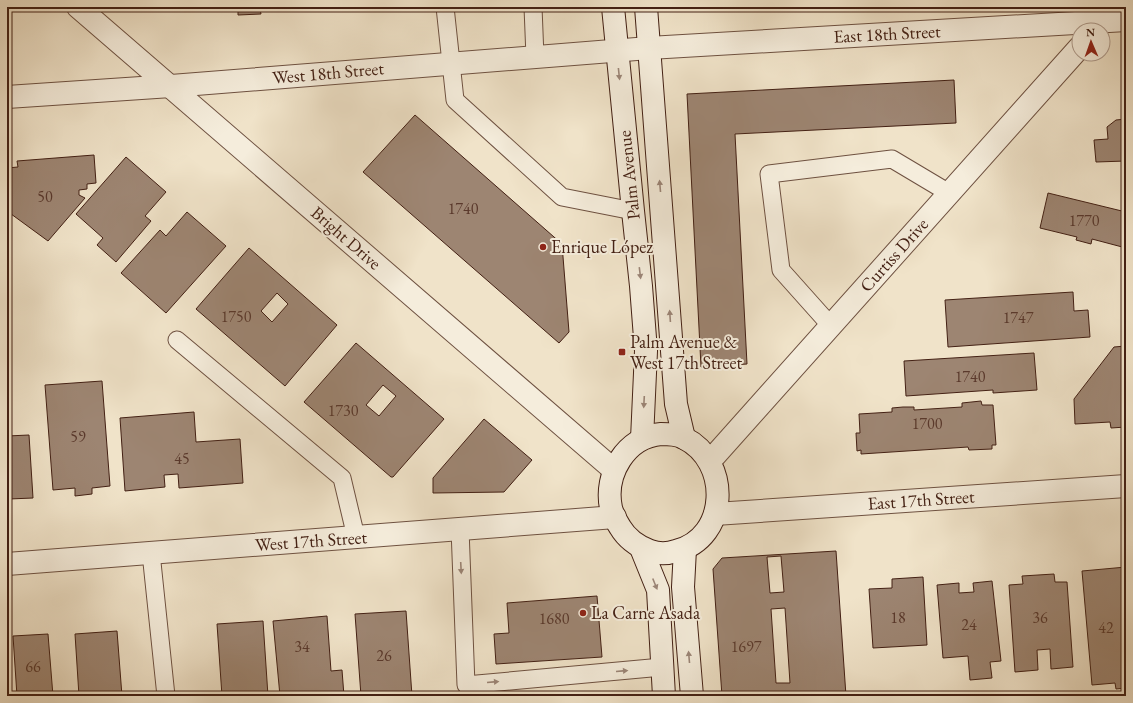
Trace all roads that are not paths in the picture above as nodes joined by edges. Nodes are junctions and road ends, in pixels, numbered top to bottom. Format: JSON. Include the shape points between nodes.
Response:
{"nodes":[{"id":1,"x":78,"y":7,"type":"edge"},
{"id":2,"x":445,"y":7,"type":"edge"},
{"id":3,"x":533,"y":7,"type":"edge"},
{"id":4,"x":613,"y":7,"type":"edge"},
{"id":5,"x":646,"y":7,"type":"edge"},
{"id":6,"x":1104,"y":20,"type":"edge"},
{"id":7,"x":1126,"y":20,"type":"edge"},
{"id":8,"x":649,"y":48,"type":"junction"},
{"id":9,"x":617,"y":51,"type":"junction"},
{"id":10,"x":535,"y":57,"type":"junction"},
{"id":11,"x":1071,"y":57,"type":"edge"},
{"id":12,"x":450,"y":64,"type":"junction"},
{"id":13,"x":171,"y":86,"type":"junction"},
{"id":14,"x":7,"y":97,"type":"edge"},
{"id":15,"x":949,"y":194,"type":"junction"},
{"id":16,"x":633,"y":211,"type":"junction"},
{"id":17,"x":830,"y":326,"type":"junction"},
{"id":18,"x":177,"y":340,"type":"dead end"},
{"id":19,"x":684,"y":438,"type":"junction"},
{"id":20,"x":642,"y":439,"type":"junction"},
{"id":21,"x":710,"y":461,"type":"junction"},
{"id":22,"x":614,"y":470,"type":"junction"},
{"id":23,"x":1126,"y":486,"type":"edge"},
{"id":24,"x":715,"y":514,"type":"junction"},
{"id":25,"x":615,"y":517,"type":"junction"},
{"id":26,"x":460,"y":529,"type":"junction"},
{"id":27,"x":356,"y":537,"type":"junction"},
{"id":28,"x":641,"y":548,"type":"junction"},
{"id":29,"x":685,"y":549,"type":"junction"},
{"id":30,"x":151,"y":553,"type":"junction"},
{"id":31,"x":7,"y":564,"type":"edge"},
{"id":32,"x":662,"y":668,"type":"junction"},
{"id":33,"x":166,"y":696,"type":"edge"},
{"id":34,"x":664,"y":696,"type":"edge"},
{"id":35,"x":692,"y":696,"type":"edge"}],
"edges":[{"from":1,"to":13,"type":"street","name":"Bright Drive"},
{"from":2,"to":12,"type":"lane"},
{"from":3,"to":10,"type":"lane"},
{"from":4,"to":9,"type":"street","name":"Palm Avenue"},
{"from":5,"to":8,"type":"street","name":"Palm Avenue"},
{"from":6,"to":7,"type":"street","name":"East 18th Street"},
{"from":6,"to":8,"type":"street","name":"East 18th Street"},
{"from":8,"to":9,"type":"street","name":"West 18th Street"},
{"from":19,"to":8,"type":"street","name":"Palm Avenue","one_way":true,"via":[[676,404]]},
{"from":9,"to":10,"type":"street","name":"West 18th Street"},
{"from":9,"to":16,"type":"street","name":"Palm Avenue","one_way":true},
{"from":10,"to":12,"type":"street","name":"West 18th Street"},
{"from":11,"to":15,"type":"street","name":"Curtiss Drive"},
{"from":12,"to":13,"type":"street","name":"West 18th Street"},
{"from":12,"to":16,"type":"lane","via":[[454,100],[562,197]]},
{"from":13,"to":14,"type":"street","name":"West 18th Street"},
{"from":13,"to":22,"type":"street","name":"Bright Drive"},
{"from":15,"to":17,"type":"street","name":"Curtiss Drive"},
{"from":15,"to":17,"type":"lane","via":[[892,159],[769,174],[782,270]]},
{"from":16,"to":20,"type":"street","name":"Palm Avenue","one_way":true,"via":[[646,351]]},
{"from":17,"to":21,"type":"street","name":"Curtiss Drive"},
{"from":18,"to":27,"type":"lane","via":[[342,478]]},
{"from":19,"to":20,"type":"street","via":[[661,434]]},
{"from":19,"to":21,"type":"street","via":[[694,444]]},
{"from":20,"to":22,"type":"street","via":[[634,443],[624,454]]},
{"from":21,"to":24,"type":"street","via":[[717,483]]},
{"from":22,"to":25,"type":"street","via":[[610,496]]},
{"from":23,"to":24,"type":"street","name":"East 17th Street"},
{"from":24,"to":29,"type":"street","via":[[709,528],[698,541]]},
{"from":25,"to":26,"type":"street","name":"West 17th Street"},
{"from":25,"to":28,"type":"street","via":[[622,531]]},
{"from":26,"to":27,"type":"street","name":"West 17th Street"},
{"from":26,"to":32,"type":"lane","one_way":true,"via":[[466,685]]},
{"from":27,"to":30,"type":"street","name":"West 17th Street"},
{"from":28,"to":29,"type":"street","via":[[655,553]]},
{"from":28,"to":32,"type":"street","one_way":true,"via":[[658,590]]},
{"from":35,"to":29,"type":"street","one_way":true,"via":[[683,587]]},
{"from":30,"to":31,"type":"street","name":"West 17th Street"},
{"from":30,"to":33,"type":"lane"},
{"from":32,"to":34,"type":"street"}]}
